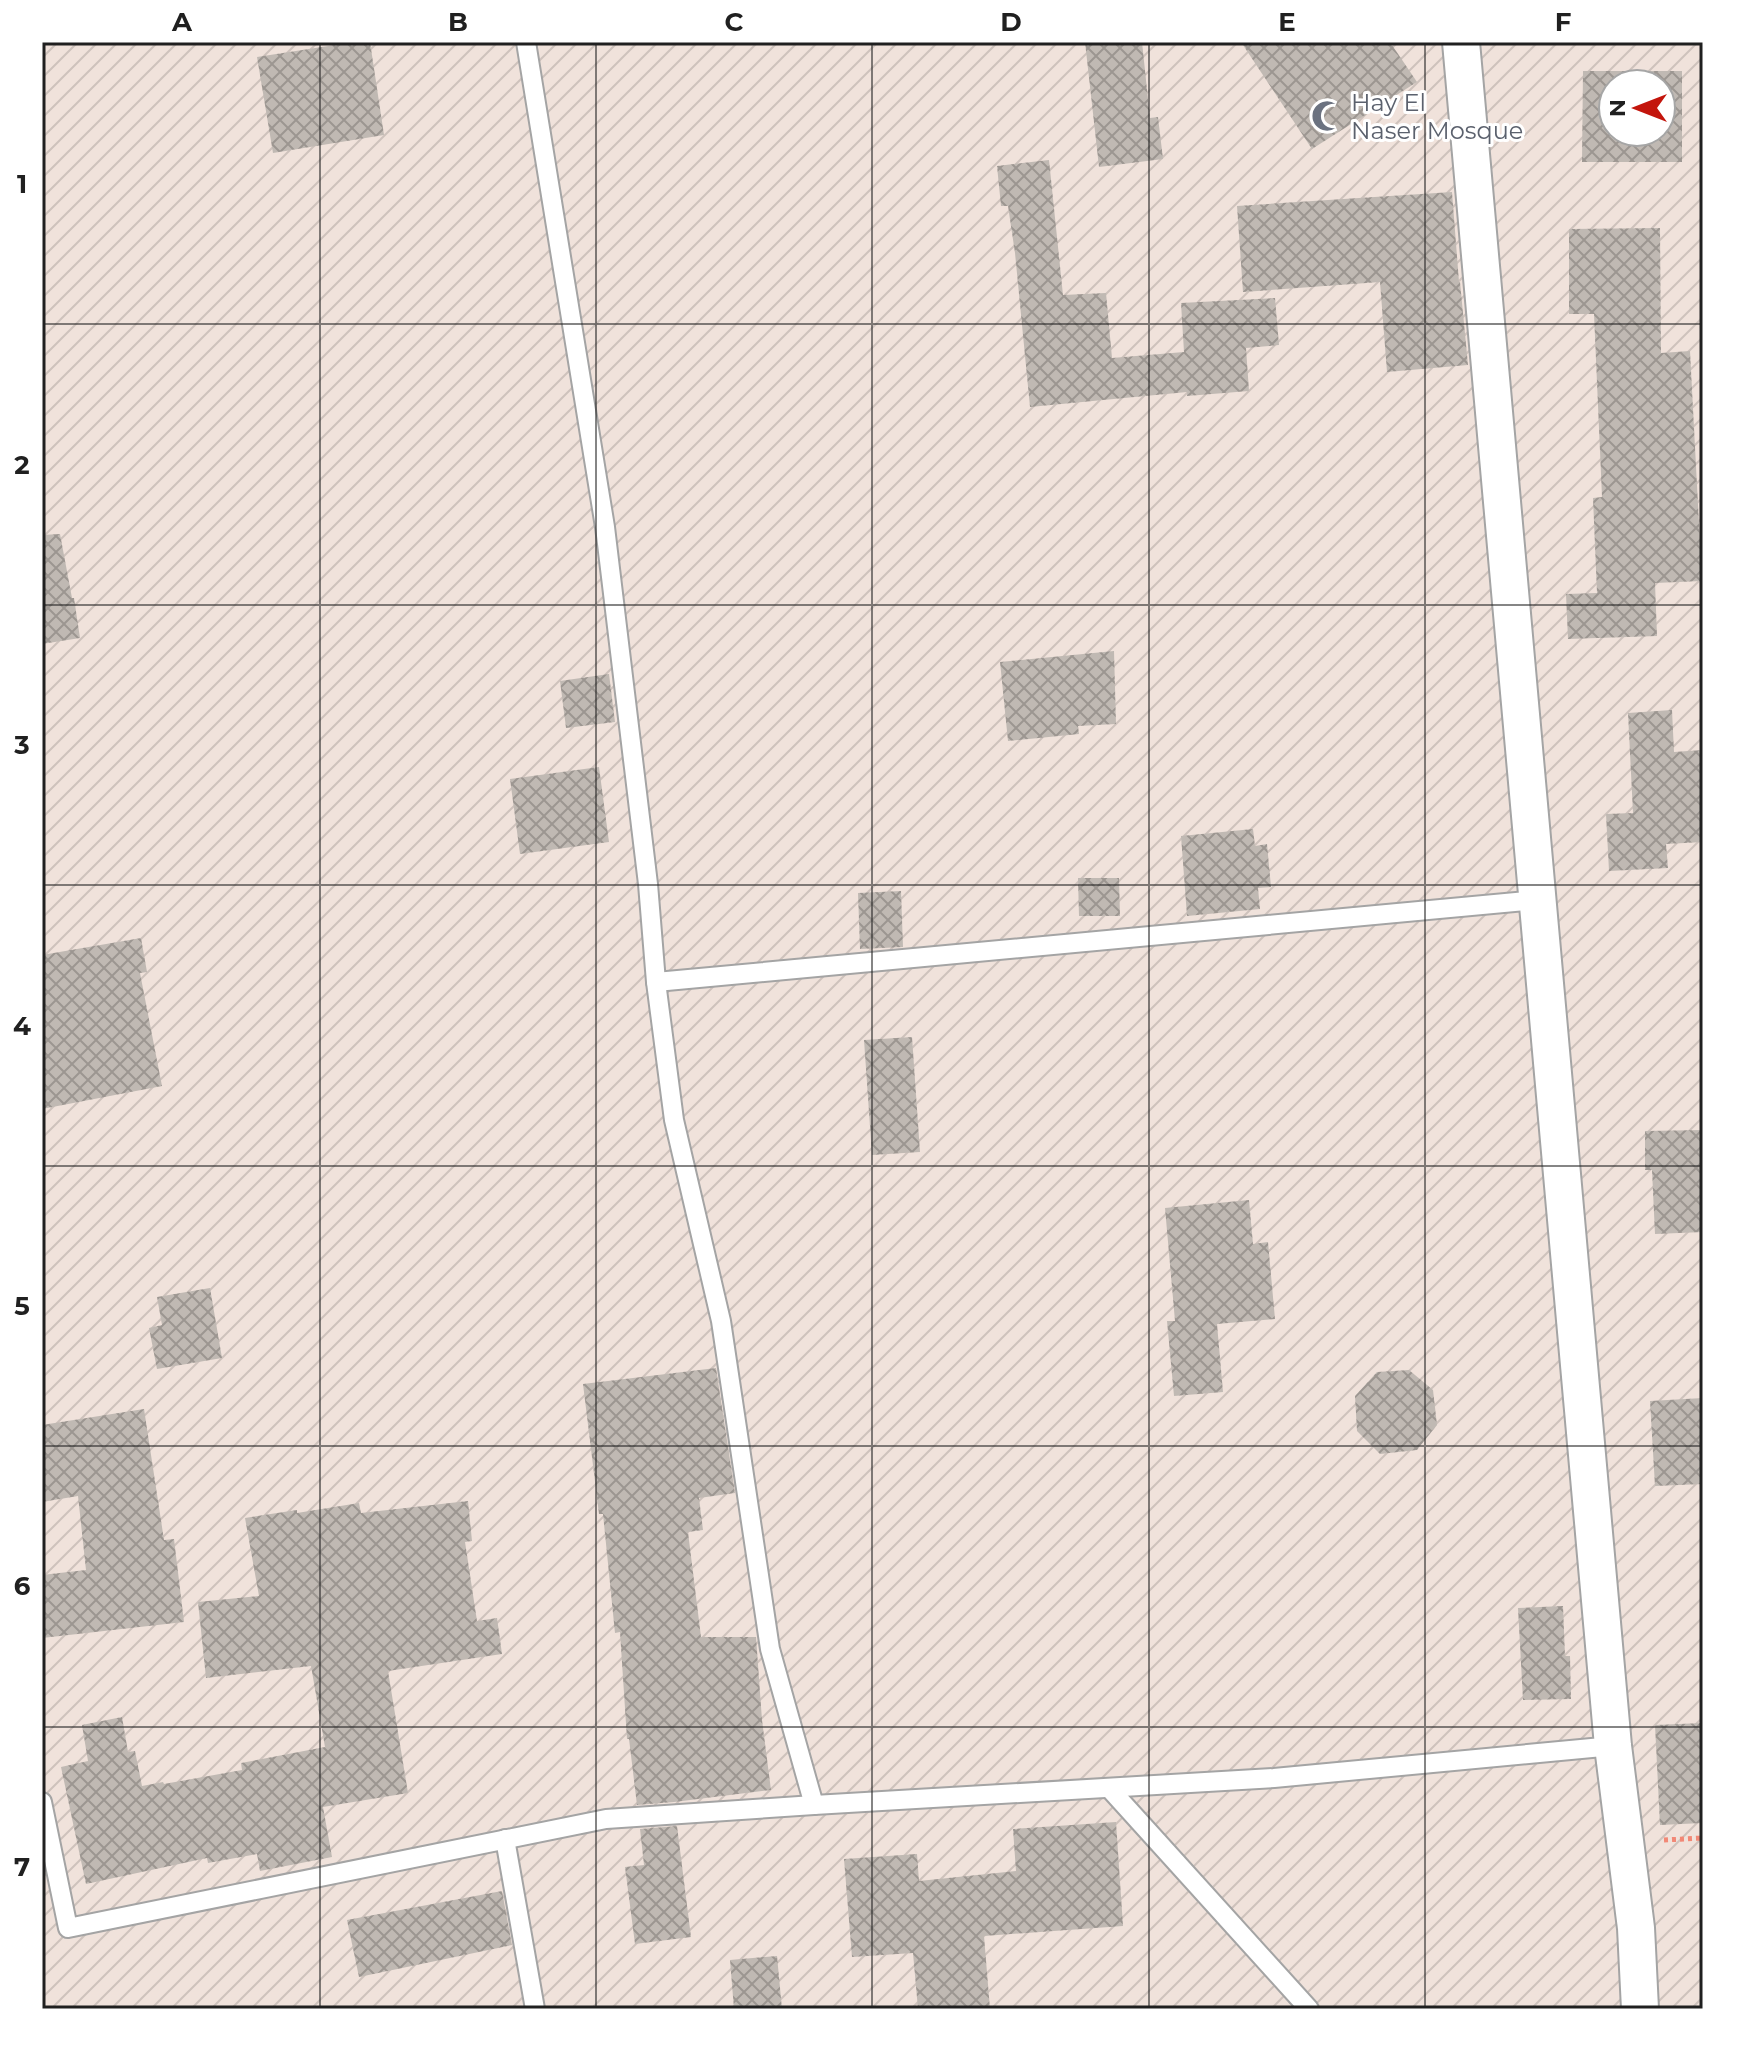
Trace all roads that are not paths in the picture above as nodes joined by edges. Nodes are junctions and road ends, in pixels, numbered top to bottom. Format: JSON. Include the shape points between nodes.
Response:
{"nodes":[{"id":1,"x":526,"y":42,"type":"edge"},
{"id":2,"x":1461,"y":42,"type":"edge"},
{"id":3,"x":1536,"y":900,"type":"junction"},
{"id":4,"x":656,"y":982,"type":"junction"},
{"id":5,"x":1613,"y":1746,"type":"junction"},
{"id":6,"x":1109,"y":1788,"type":"junction"},
{"id":7,"x":42,"y":1802,"type":"edge"},
{"id":8,"x":814,"y":1805,"type":"junction"},
{"id":9,"x":505,"y":1839,"type":"junction"},
{"id":10,"x":535,"y":2009,"type":"edge"},
{"id":11,"x":1309,"y":2009,"type":"edge"},
{"id":12,"x":1640,"y":2009,"type":"edge"}],
"edges":[{"from":1,"to":4,"type":"lane","via":[[605,527]]},
{"from":2,"to":3,"type":"street"},
{"from":3,"to":4,"type":"lane"},
{"from":3,"to":5,"type":"street"},
{"from":4,"to":8,"type":"lane","via":[[674,1120],[721,1321],[770,1649]]},
{"from":5,"to":6,"type":"lane"},
{"from":5,"to":12,"type":"street","via":[[1636,1928]]},
{"from":6,"to":8,"type":"lane"},
{"from":6,"to":11,"type":"lane"},
{"from":7,"to":9,"type":"lane","via":[[68,1928]]},
{"from":8,"to":9,"type":"lane","via":[[606,1819]]},
{"from":9,"to":10,"type":"lane"}]}
